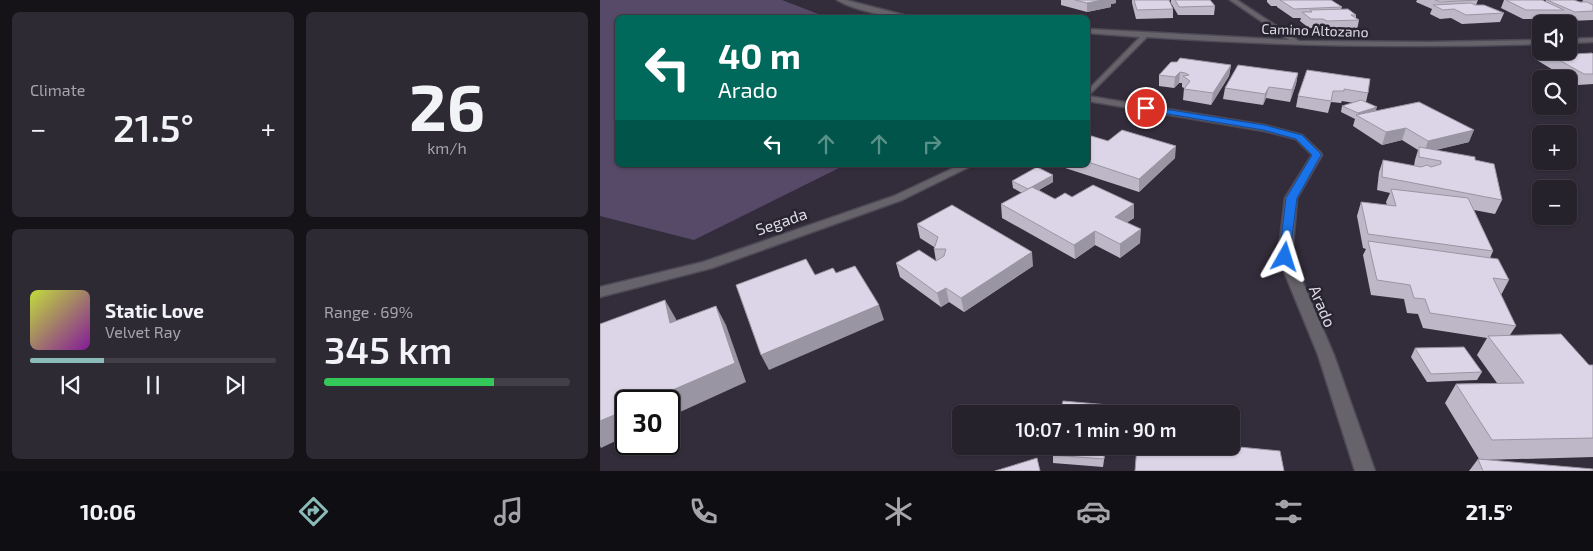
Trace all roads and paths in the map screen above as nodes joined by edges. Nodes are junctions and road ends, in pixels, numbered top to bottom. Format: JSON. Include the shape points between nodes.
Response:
{"nodes":[{"id":1,"x":840,"y":0,"type":"edge"},
{"id":2,"x":1234,"y":0,"type":"edge"},
{"id":3,"x":898,"y":15,"type":"edge"},
{"id":4,"x":1090,"y":32,"type":"edge"},
{"id":5,"x":1145,"y":36,"type":"junction"},
{"id":6,"x":1593,"y":40,"type":"edge"},
{"id":7,"x":1577,"y":41,"type":"edge"},
{"id":8,"x":1296,"y":42,"type":"junction"},
{"id":9,"x":1532,"y":42,"type":"edge"},
{"id":10,"x":1090,"y":92,"type":"edge"},
{"id":11,"x":1090,"y":99,"type":"edge"},
{"id":12,"x":964,"y":167,"type":"edge"},
{"id":13,"x":600,"y":292,"type":"edge"},
{"id":14,"x":1365,"y":471,"type":"edge"}],
"edges":[{"from":1,"to":3,"type":"street"},
{"from":2,"to":8,"type":"street"},
{"from":4,"to":5,"type":"street","name":"Camino Altozano"},
{"from":5,"to":8,"type":"street","name":"Camino Altozano"},
{"from":5,"to":10,"type":"street"},
{"from":6,"to":7,"type":"street"},
{"from":8,"to":9,"type":"street","name":"Camino Altozano"},
{"from":11,"to":14,"type":"street","name":"Arado","via":[[1264,128],[1299,137],[1317,155],[1292,198],[1285,257],[1326,354]]},
{"from":12,"to":13,"type":"street","name":"Segada","via":[[898,198],[707,265]]}]}
